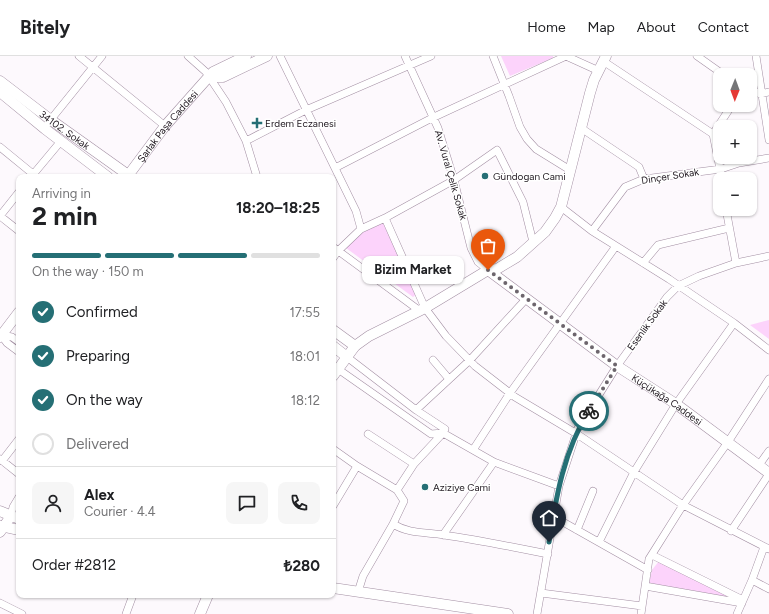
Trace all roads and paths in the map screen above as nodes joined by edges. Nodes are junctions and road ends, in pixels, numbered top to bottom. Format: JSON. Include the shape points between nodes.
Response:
{"nodes":[{"id":1,"x":79,"y":56,"type":"edge"},
{"id":2,"x":102,"y":56,"type":"edge"},
{"id":3,"x":188,"y":56,"type":"edge"},
{"id":4,"x":246,"y":56,"type":"edge"},
{"id":5,"x":267,"y":56,"type":"edge"},
{"id":6,"x":280,"y":56,"type":"edge"},
{"id":7,"x":405,"y":56,"type":"edge"},
{"id":8,"x":431,"y":56,"type":"edge"},
{"id":9,"x":493,"y":56,"type":"edge"},
{"id":10,"x":566,"y":56,"type":"edge"},
{"id":11,"x":697,"y":56,"type":"edge"},
{"id":12,"x":756,"y":56,"type":"edge"},
{"id":13,"x":605,"y":59,"type":"edge"},
{"id":14,"x":409,"y":66,"type":"junction"},
{"id":15,"x":93,"y":67,"type":"junction"},
{"id":16,"x":714,"y":68,"type":"edge"},
{"id":17,"x":599,"y":71,"type":"junction"},
{"id":18,"x":209,"y":77,"type":"junction"},
{"id":19,"x":0,"y":81,"type":"edge"},
{"id":20,"x":505,"y":84,"type":"junction"},
{"id":21,"x":0,"y":92,"type":"edge"},
{"id":22,"x":765,"y":93,"type":"edge"},
{"id":23,"x":306,"y":110,"type":"junction"},
{"id":24,"x":432,"y":118,"type":"junction"},
{"id":25,"x":51,"y":120,"type":"junction"},
{"id":26,"x":165,"y":126,"type":"junction"},
{"id":27,"x":581,"y":128,"type":"junction"},
{"id":28,"x":45,"y":129,"type":"junction"},
{"id":29,"x":713,"y":134,"type":"edge"},
{"id":30,"x":769,"y":140,"type":"edge"},
{"id":31,"x":61,"y":141,"type":"junction"},
{"id":32,"x":246,"y":141,"type":"junction"},
{"id":33,"x":0,"y":148,"type":"edge"},
{"id":34,"x":769,"y":158,"type":"edge"},
{"id":35,"x":720,"y":164,"type":"edge"},
{"id":36,"x":335,"y":168,"type":"junction"},
{"id":37,"x":721,"y":169,"type":"junction"},
{"id":38,"x":570,"y":170,"type":"junction"},
{"id":39,"x":721,"y":172,"type":"edge"},
{"id":40,"x":30,"y":174,"type":"edge"},
{"id":41,"x":34,"y":174,"type":"edge"},
{"id":42,"x":104,"y":174,"type":"edge"},
{"id":43,"x":126,"y":174,"type":"edge"},
{"id":44,"x":130,"y":174,"type":"edge"},
{"id":45,"x":256,"y":174,"type":"edge"},
{"id":46,"x":644,"y":179,"type":"junction"},
{"id":47,"x":454,"y":180,"type":"junction"},
{"id":48,"x":16,"y":196,"type":"edge"},
{"id":49,"x":561,"y":207,"type":"junction"},
{"id":50,"x":0,"y":216,"type":"edge"},
{"id":51,"x":727,"y":216,"type":"edge"},
{"id":52,"x":385,"y":218,"type":"junction"},
{"id":53,"x":729,"y":228,"type":"junction"},
{"id":54,"x":16,"y":229,"type":"edge"},
{"id":55,"x":361,"y":229,"type":"junction"},
{"id":56,"x":592,"y":231,"type":"junction"},
{"id":57,"x":533,"y":242,"type":"junction"},
{"id":58,"x":616,"y":246,"type":"junction"},
{"id":59,"x":336,"y":249,"type":"edge"},
{"id":60,"x":769,"y":256,"type":"edge"},
{"id":61,"x":643,"y":263,"type":"junction"},
{"id":62,"x":736,"y":263,"type":"junction"},
{"id":63,"x":488,"y":270,"type":"junction"},
{"id":64,"x":678,"y":286,"type":"junction"},
{"id":65,"x":526,"y":299,"type":"junction"},
{"id":66,"x":422,"y":309,"type":"junction"},
{"id":67,"x":16,"y":316,"type":"edge"},
{"id":68,"x":560,"y":323,"type":"junction"},
{"id":69,"x":734,"y":323,"type":"junction"},
{"id":70,"x":336,"y":332,"type":"edge"},
{"id":71,"x":0,"y":335,"type":"edge"},
{"id":72,"x":16,"y":340,"type":"edge"},
{"id":73,"x":355,"y":346,"type":"junction"},
{"id":74,"x":336,"y":348,"type":"edge"},
{"id":75,"x":16,"y":350,"type":"edge"},
{"id":76,"x":769,"y":350,"type":"edge"},
{"id":77,"x":347,"y":357,"type":"junction"},
{"id":78,"x":433,"y":360,"type":"dead end"},
{"id":79,"x":470,"y":360,"type":"junction"},
{"id":80,"x":617,"y":366,"type":"junction"},
{"id":81,"x":336,"y":373,"type":"edge"},
{"id":82,"x":449,"y":379,"type":"junction"},
{"id":83,"x":769,"y":379,"type":"edge"},
{"id":84,"x":510,"y":393,"type":"junction"},
{"id":85,"x":676,"y":404,"type":"junction"},
{"id":86,"x":416,"y":410,"type":"junction"},
{"id":87,"x":443,"y":433,"type":"junction"},
{"id":88,"x":368,"y":434,"type":"dead end"},
{"id":89,"x":577,"y":434,"type":"junction"},
{"id":90,"x":16,"y":442,"type":"edge"},
{"id":91,"x":728,"y":442,"type":"junction"},
{"id":92,"x":473,"y":450,"type":"junction"},
{"id":93,"x":336,"y":451,"type":"edge"},
{"id":94,"x":769,"y":451,"type":"edge"},
{"id":95,"x":1,"y":460,"type":"edge"},
{"id":96,"x":494,"y":462,"type":"junction"},
{"id":97,"x":414,"y":464,"type":"junction"},
{"id":98,"x":357,"y":466,"type":"junction"},
{"id":99,"x":758,"y":466,"type":"junction"},
{"id":100,"x":16,"y":472,"type":"edge"},
{"id":101,"x":634,"y":472,"type":"junction"},
{"id":102,"x":769,"y":473,"type":"edge"},
{"id":103,"x":559,"y":486,"type":"junction"},
{"id":104,"x":397,"y":490,"type":"junction"},
{"id":105,"x":593,"y":491,"type":"dead end"},
{"id":106,"x":16,"y":501,"type":"edge"},
{"id":107,"x":336,"y":501,"type":"edge"},
{"id":108,"x":683,"y":505,"type":"junction"},
{"id":109,"x":8,"y":513,"type":"edge"},
{"id":110,"x":553,"y":519,"type":"junction"},
{"id":111,"x":393,"y":524,"type":"junction"},
{"id":112,"x":1,"y":528,"type":"edge"},
{"id":113,"x":16,"y":530,"type":"edge"},
{"id":114,"x":577,"y":530,"type":"junction"},
{"id":115,"x":731,"y":531,"type":"junction"},
{"id":116,"x":443,"y":535,"type":"junction"},
{"id":117,"x":599,"y":542,"type":"junction"},
{"id":118,"x":767,"y":548,"type":"edge"},
{"id":119,"x":548,"y":554,"type":"junction"},
{"id":120,"x":652,"y":554,"type":"junction"},
{"id":121,"x":648,"y":570,"type":"junction"},
{"id":122,"x":752,"y":580,"type":"junction"},
{"id":123,"x":645,"y":586,"type":"junction"},
{"id":124,"x":336,"y":588,"type":"edge"},
{"id":125,"x":769,"y":589,"type":"edge"},
{"id":126,"x":358,"y":592,"type":"junction"},
{"id":127,"x":541,"y":593,"type":"junction"},
{"id":128,"x":131,"y":598,"type":"edge"},
{"id":129,"x":207,"y":598,"type":"edge"},
{"id":130,"x":742,"y":601,"type":"junction"},
{"id":131,"x":0,"y":603,"type":"edge"},
{"id":132,"x":642,"y":606,"type":"junction"},
{"id":133,"x":22,"y":614,"type":"edge"},
{"id":134,"x":126,"y":614,"type":"edge"},
{"id":135,"x":200,"y":614,"type":"edge"},
{"id":136,"x":508,"y":614,"type":"edge"},
{"id":137,"x":537,"y":614,"type":"edge"},
{"id":138,"x":641,"y":614,"type":"edge"},
{"id":139,"x":737,"y":614,"type":"edge"}],
"edges":[{"from":1,"to":15,"type":"street"},
{"from":2,"to":15,"type":"street"},
{"from":3,"to":18,"type":"street"},
{"from":4,"to":18,"type":"street","name":"Şarlak Paşa Caddesi","via":[[217,69]]},
{"from":5,"to":18,"type":"street","via":[[223,77]]},
{"from":6,"to":23,"type":"street"},
{"from":7,"to":14,"type":"street","name":"Av. Vural Çelik Sokak"},
{"from":8,"to":14,"type":"street"},
{"from":9,"to":20,"type":"street"},
{"from":10,"to":17,"type":"street"},
{"from":10,"to":20,"type":"street"},
{"from":11,"to":16,"type":"street"},
{"from":12,"to":22,"type":"street"},
{"from":13,"to":17,"type":"street"},
{"from":13,"to":29,"type":"street"},
{"from":14,"to":23,"type":"street"},
{"from":14,"to":24,"type":"street","name":"Av. Vural Çelik Sokak"},
{"from":15,"to":25,"type":"street"},
{"from":15,"to":26,"type":"street"},
{"from":17,"to":27,"type":"street"},
{"from":18,"to":26,"type":"street","name":"Şarlak Paşa Caddesi"},
{"from":18,"to":32,"type":"street","via":[[226,102]]},
{"from":19,"to":25,"type":"street","name":"34102. Sokak"},
{"from":20,"to":24,"type":"street"},
{"from":20,"to":38,"type":"street","via":[[520,127],[527,139],[536,149]]},
{"from":21,"to":28,"type":"street","name":"34102. Sokak"},
{"from":22,"to":30,"type":"street"},
{"from":23,"to":32,"type":"street"},
{"from":23,"to":36,"type":"street"},
{"from":24,"to":36,"type":"street"},
{"from":24,"to":47,"type":"street","name":"Av. Vural Çelik Sokak","via":[[438,128]]},
{"from":25,"to":28,"type":"street"},
{"from":25,"to":43,"type":"street","name":"34102. Sokak"},
{"from":26,"to":44,"type":"street","name":"Şarlak Paşa Caddesi"},
{"from":27,"to":38,"type":"street"},
{"from":27,"to":46,"type":"street","via":[[639,167]]},
{"from":28,"to":31,"type":"street","name":"34102. Sokak"},
{"from":31,"to":41,"type":"street"},
{"from":31,"to":42,"type":"street","name":"34102. Sokak"},
{"from":32,"to":45,"type":"street"},
{"from":33,"to":40,"type":"street"},
{"from":34,"to":37,"type":"street","name":"Dinçer Sokak"},
{"from":35,"to":37,"type":"street"},
{"from":36,"to":55,"type":"street","via":[[356,211]]},
{"from":37,"to":39,"type":"street"},
{"from":37,"to":46,"type":"street","name":"Dinçer Sokak"},
{"from":38,"to":49,"type":"street"},
{"from":46,"to":56,"type":"street","name":"Dinçer Sokak","via":[[625,187]]},
{"from":47,"to":52,"type":"street"},
{"from":47,"to":57,"type":"street","via":[[497,150],[523,202]]},
{"from":47,"to":63,"type":"street","name":"Av. Vural Çelik Sokak","via":[[471,248],[478,262]]},
{"from":48,"to":50,"type":"street"},
{"from":49,"to":56,"type":"street"},
{"from":49,"to":57,"type":"street","via":[[545,232]]},
{"from":50,"to":54,"type":"street"},
{"from":51,"to":53,"type":"street"},
{"from":52,"to":55,"type":"street"},
{"from":52,"to":66,"type":"street"},
{"from":53,"to":61,"type":"street","via":[[658,245]]},
{"from":53,"to":62,"type":"street"},
{"from":55,"to":59,"type":"street"},
{"from":56,"to":58,"type":"street"},
{"from":57,"to":63,"type":"street","via":[[506,264]]},
{"from":58,"to":61,"type":"street"},
{"from":58,"to":68,"type":"street"},
{"from":59,"to":66,"type":"street"},
{"from":60,"to":62,"type":"street","name":"Esenlik Sokak"},
{"from":61,"to":64,"type":"street"},
{"from":62,"to":64,"type":"street","name":"Esenlik Sokak"},
{"from":63,"to":65,"type":"street","name":"Küçükağa Caddesi"},
{"from":63,"to":66,"type":"street"},
{"from":64,"to":69,"type":"street"},
{"from":64,"to":80,"type":"street","name":"Esenlik Sokak","via":[[667,297]]},
{"from":65,"to":68,"type":"street","name":"Küçükağa Caddesi"},
{"from":65,"to":79,"type":"street"},
{"from":66,"to":73,"type":"street"},
{"from":66,"to":79,"type":"street"},
{"from":67,"to":71,"type":"street"},
{"from":68,"to":80,"type":"street","name":"Küçükağa Caddesi"},
{"from":68,"to":84,"type":"street"},
{"from":69,"to":76,"type":"street"},
{"from":69,"to":85,"type":"street"},
{"from":70,"to":73,"type":"street"},
{"from":71,"to":72,"type":"street"},
{"from":71,"to":75,"type":"street"},
{"from":73,"to":77,"type":"street"},
{"from":74,"to":77,"type":"street"},
{"from":77,"to":81,"type":"street"},
{"from":77,"to":86,"type":"street"},
{"from":78,"to":82,"type":"street"},
{"from":79,"to":82,"type":"street"},
{"from":79,"to":84,"type":"street"},
{"from":80,"to":85,"type":"street","name":"Küçükağa Caddesi"},
{"from":80,"to":89,"type":"street","name":"Esenlik Sokak","via":[[578,428]]},
{"from":81,"to":87,"type":"street","via":[[431,434]]},
{"from":82,"to":86,"type":"street"},
{"from":83,"to":91,"type":"street"},
{"from":84,"to":89,"type":"street"},
{"from":84,"to":92,"type":"street"},
{"from":85,"to":91,"type":"street","name":"Küçükağa Caddesi"},
{"from":85,"to":101,"type":"street"},
{"from":86,"to":87,"type":"street","via":[[445,429]]},
{"from":87,"to":92,"type":"street"},
{"from":87,"to":97,"type":"street"},
{"from":88,"to":97,"type":"street"},
{"from":89,"to":101,"type":"street"},
{"from":89,"to":103,"type":"street","name":"Esenlik Sokak"},
{"from":90,"to":95,"type":"street"},
{"from":91,"to":99,"type":"street","name":"Küçükağa Caddesi"},
{"from":91,"to":108,"type":"street"},
{"from":92,"to":96,"type":"street"},
{"from":93,"to":98,"type":"street"},
{"from":94,"to":99,"type":"street"},
{"from":95,"to":100,"type":"street"},
{"from":96,"to":103,"type":"street"},
{"from":96,"to":116,"type":"street"},
{"from":97,"to":104,"type":"street"},
{"from":98,"to":104,"type":"street"},
{"from":98,"to":107,"type":"street"},
{"from":99,"to":102,"type":"street","name":"Küçükağa Caddesi"},
{"from":101,"to":108,"type":"street"},
{"from":101,"to":117,"type":"street"},
{"from":102,"to":115,"type":"street"},
{"from":103,"to":110,"type":"street","name":"Esenlik Sokak"},
{"from":104,"to":111,"type":"street","via":[[404,500]]},
{"from":105,"to":114,"type":"street"},
{"from":106,"to":109,"type":"street"},
{"from":108,"to":115,"type":"street"},
{"from":108,"to":120,"type":"street"},
{"from":109,"to":112,"type":"street"},
{"from":110,"to":114,"type":"street"},
{"from":110,"to":119,"type":"street","name":"Esenlik Sokak"},
{"from":111,"to":116,"type":"street","via":[[411,532]]},
{"from":111,"to":126,"type":"street"},
{"from":112,"to":113,"type":"street"},
{"from":114,"to":117,"type":"street"},
{"from":115,"to":118,"type":"street"},
{"from":116,"to":119,"type":"street"},
{"from":117,"to":121,"type":"street"},
{"from":118,"to":122,"type":"street"},
{"from":119,"to":127,"type":"street","name":"Esenlik Sokak"},
{"from":120,"to":121,"type":"street"},
{"from":120,"to":130,"type":"street"},
{"from":121,"to":123,"type":"street"},
{"from":122,"to":125,"type":"street"},
{"from":122,"to":130,"type":"street"},
{"from":123,"to":130,"type":"street"},
{"from":123,"to":132,"type":"street"},
{"from":124,"to":126,"type":"street"},
{"from":126,"to":136,"type":"street"},
{"from":127,"to":132,"type":"street"},
{"from":127,"to":137,"type":"street","name":"Esenlik Sokak"},
{"from":128,"to":134,"type":"street"},
{"from":129,"to":135,"type":"street"},
{"from":130,"to":139,"type":"street"},
{"from":131,"to":133,"type":"street"},
{"from":132,"to":138,"type":"street"}]}
